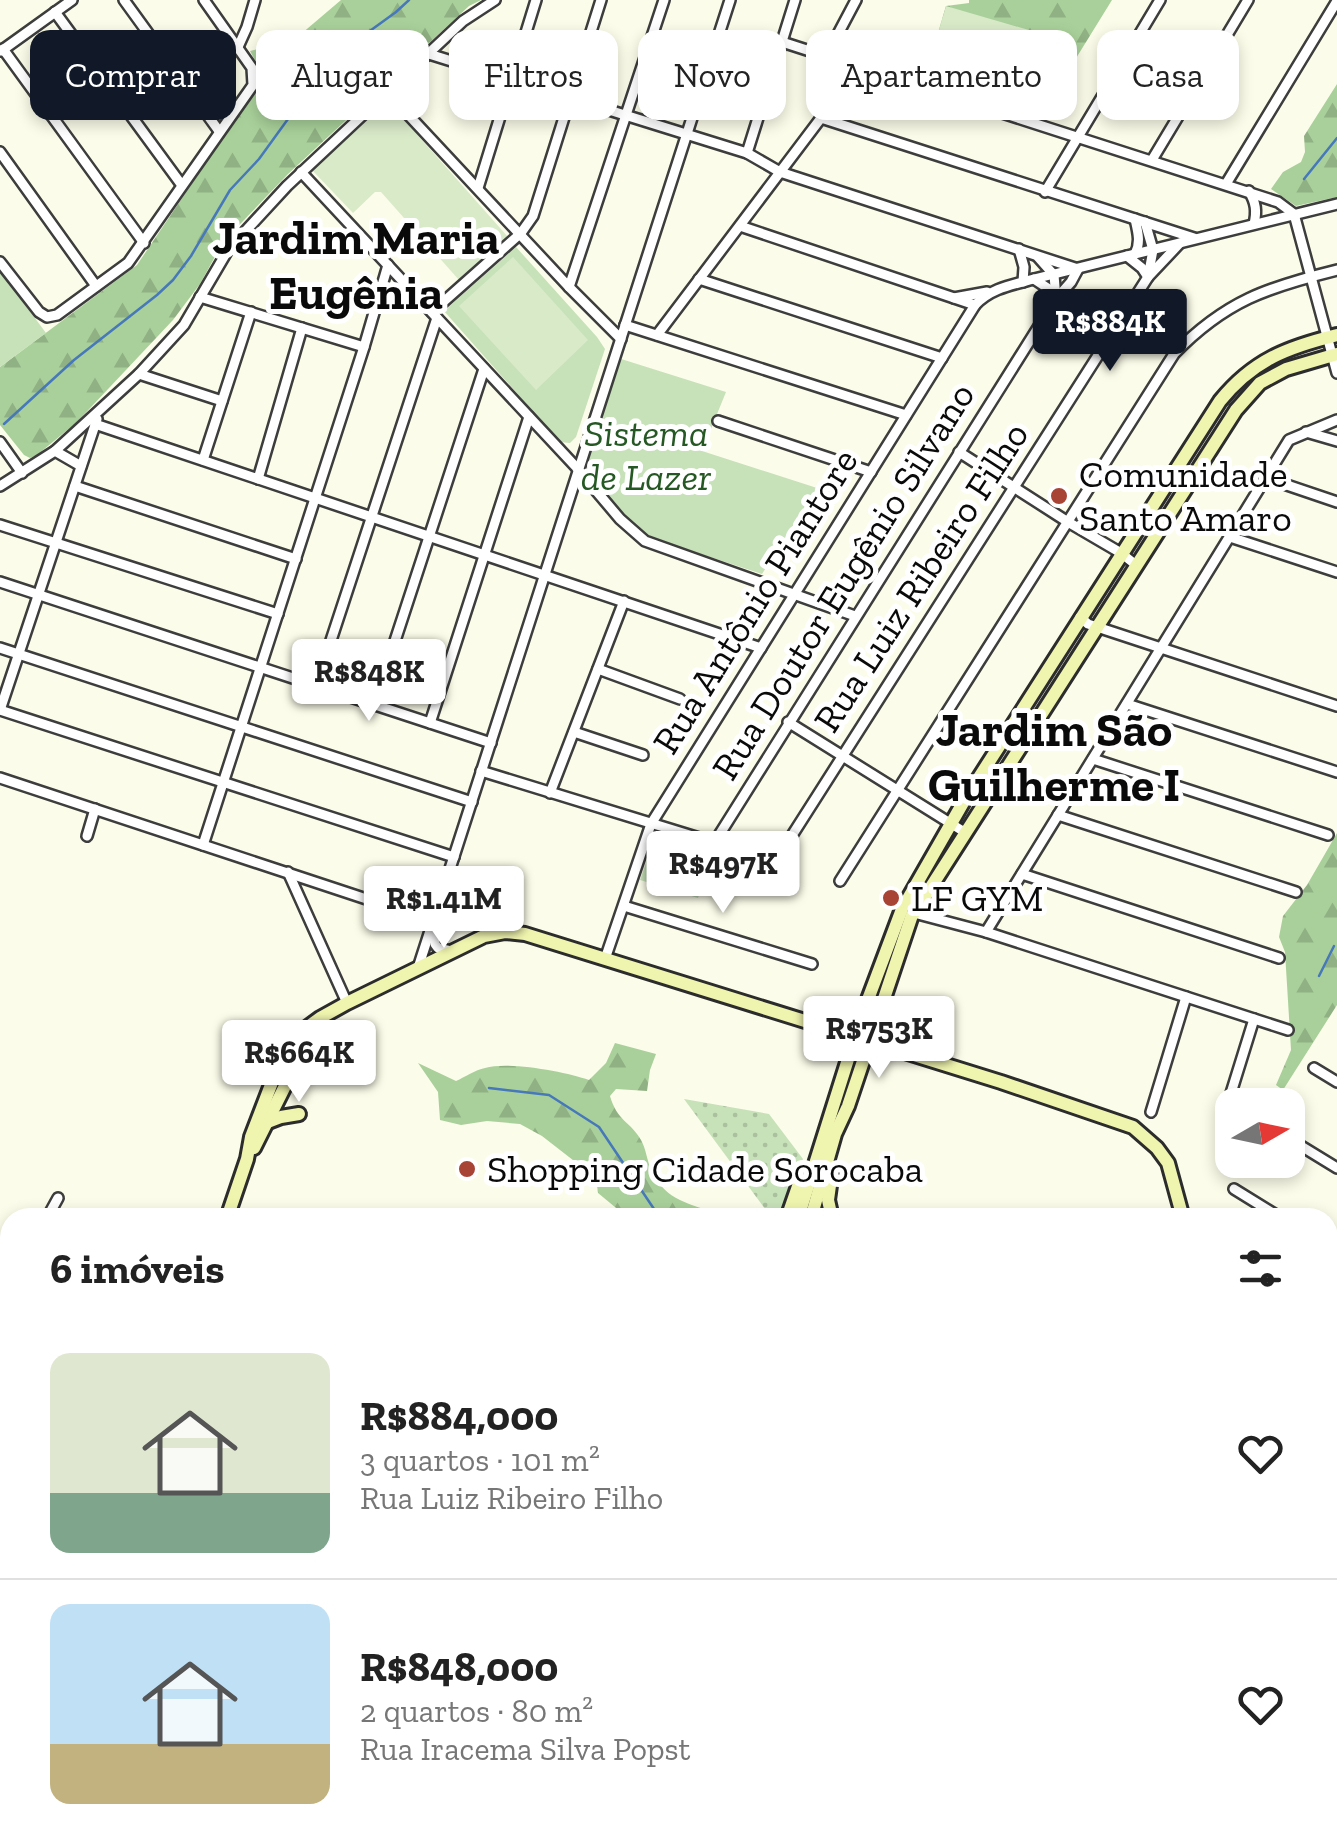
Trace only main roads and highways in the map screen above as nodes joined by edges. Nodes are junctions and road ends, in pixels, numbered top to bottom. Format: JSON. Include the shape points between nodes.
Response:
{"nodes":[{"id":1,"x":1332,"y":336,"type":"edge"},
{"id":2,"x":1335,"y":354,"type":"edge"},
{"id":3,"x":910,"y":911,"type":"junction"},
{"id":4,"x":305,"y":1028,"type":"junction"},
{"id":5,"x":855,"y":1037,"type":"junction"},
{"id":6,"x":870,"y":1042,"type":"junction"},
{"id":7,"x":274,"y":1077,"type":"junction"},
{"id":8,"x":278,"y":1100,"type":"junction"},
{"id":9,"x":848,"y":1106,"type":"junction"},
{"id":10,"x":831,"y":1111,"type":"junction"},
{"id":11,"x":299,"y":1114,"type":"dead end"},
{"id":12,"x":268,"y":1122,"type":"junction"},
{"id":13,"x":829,"y":1133,"type":"junction"},
{"id":14,"x":247,"y":1159,"type":"junction"},
{"id":15,"x":230,"y":1208,"type":"edge"},
{"id":16,"x":790,"y":1208,"type":"edge"},
{"id":17,"x":802,"y":1208,"type":"edge"},
{"id":18,"x":811,"y":1208,"type":"edge"},
{"id":19,"x":830,"y":1208,"type":"edge"},
{"id":20,"x":1180,"y":1208,"type":"edge"}],
"edges":[{"from":1,"to":3,"type":"main road","via":[[1258,363],[1220,400],[950,824]]},
{"from":2,"to":3,"type":"main road","via":[[1260,383],[1236,410]]},
{"from":3,"to":5,"type":"main road"},
{"from":3,"to":6,"type":"main road"},
{"from":4,"to":5,"type":"main road","via":[[452,951],[505,932]]},
{"from":4,"to":7,"type":"main road"},
{"from":4,"to":8,"type":"main road"},
{"from":5,"to":6,"type":"main road"},
{"from":5,"to":10,"type":"main road"},
{"from":6,"to":9,"type":"main road"},
{"from":6,"to":20,"type":"main road","via":[[1133,1126],[1168,1163]]},
{"from":7,"to":8,"type":"main road"},
{"from":7,"to":14,"type":"main road","via":[[246,1136]]},
{"from":8,"to":12,"type":"main road"},
{"from":9,"to":13,"type":"main road"},
{"from":9,"to":19,"type":"main road","via":[[829,1180]]},
{"from":10,"to":13,"type":"main road"},
{"from":10,"to":16,"type":"main road"},
{"from":11,"to":12,"type":"main road"},
{"from":12,"to":14,"type":"main road"},
{"from":13,"to":17,"type":"main road"},
{"from":13,"to":18,"type":"main road"},
{"from":14,"to":15,"type":"main road"}]}
